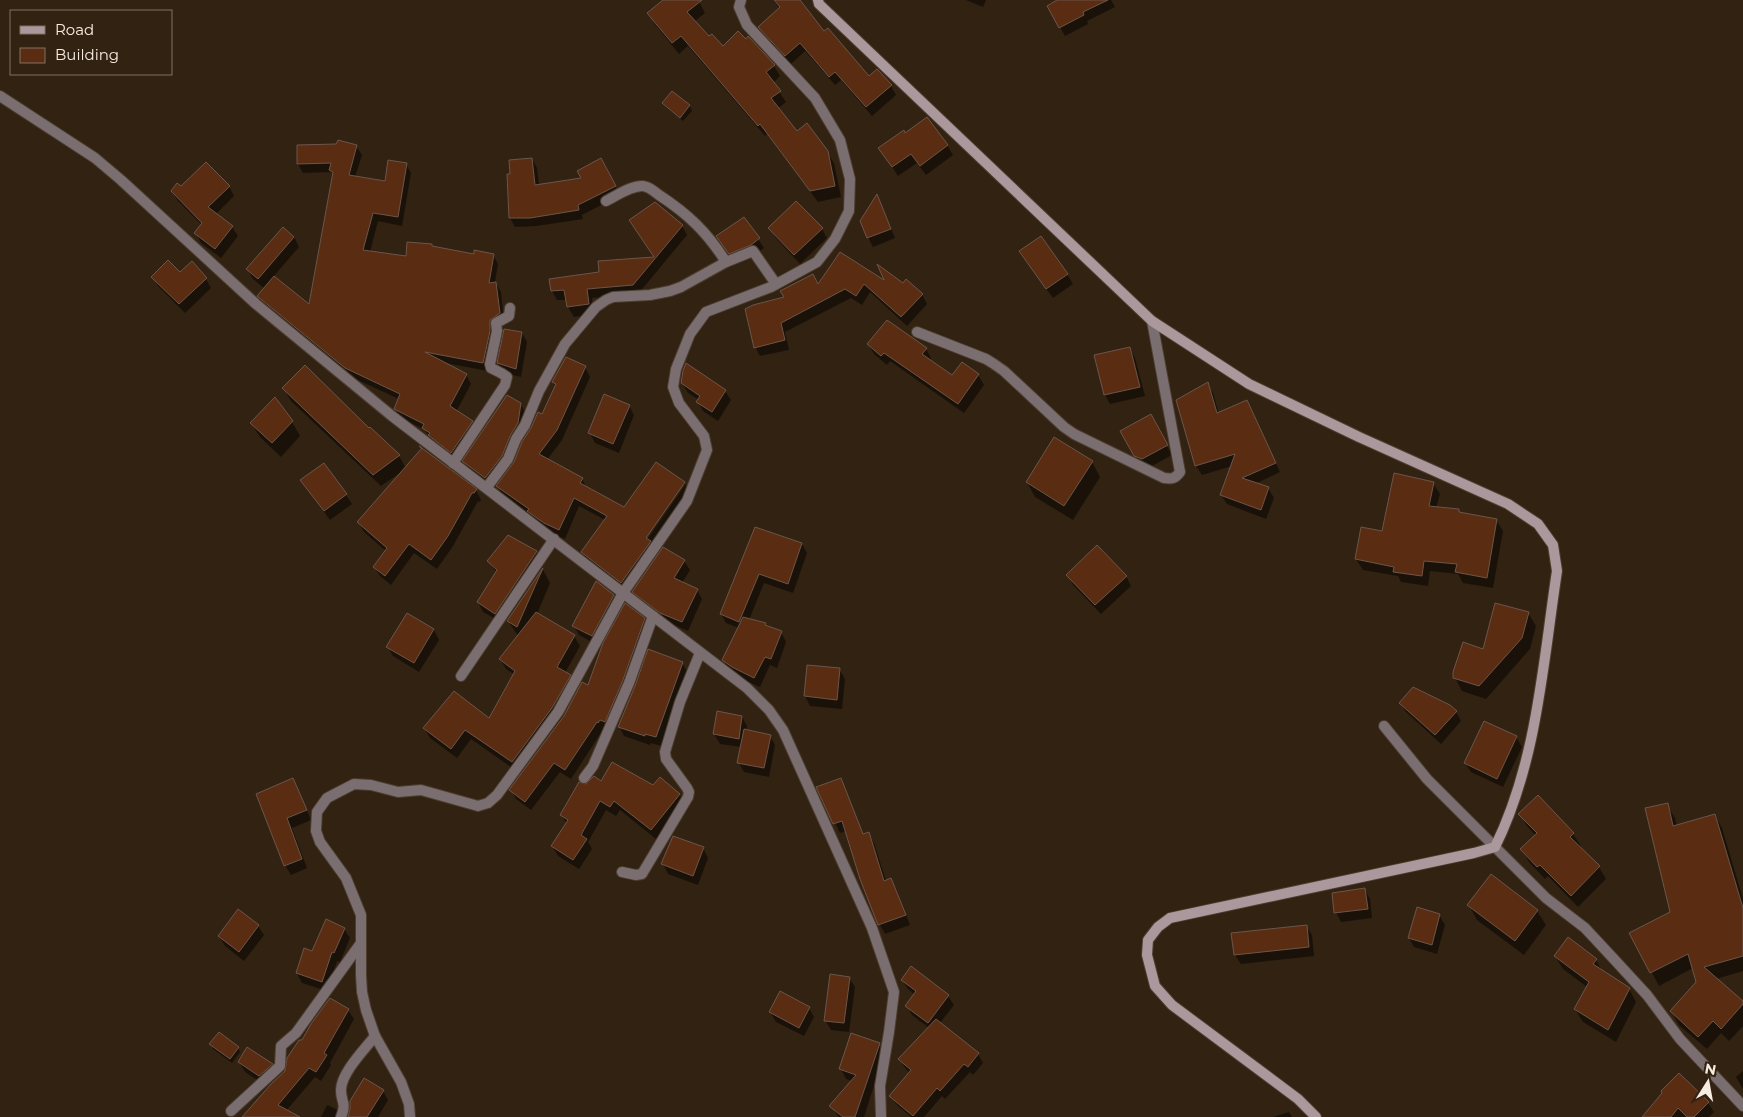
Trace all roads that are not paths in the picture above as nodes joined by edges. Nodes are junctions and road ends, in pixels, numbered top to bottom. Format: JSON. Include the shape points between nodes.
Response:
{"nodes":[{"id":1,"x":741,"y":0,"type":"edge"},
{"id":2,"x":818,"y":0,"type":"edge"},
{"id":3,"x":0,"y":96,"type":"edge"},
{"id":4,"x":606,"y":201,"type":"dead end"},
{"id":5,"x":726,"y":262,"type":"junction"},
{"id":6,"x":776,"y":284,"type":"junction"},
{"id":7,"x":510,"y":308,"type":"dead end"},
{"id":8,"x":1152,"y":321,"type":"junction"},
{"id":9,"x":917,"y":332,"type":"dead end"},
{"id":10,"x":453,"y":462,"type":"junction"},
{"id":11,"x":487,"y":488,"type":"junction"},
{"id":12,"x":554,"y":539,"type":"junction"},
{"id":13,"x":623,"y":593,"type":"junction"},
{"id":14,"x":653,"y":616,"type":"junction"},
{"id":15,"x":700,"y":652,"type":"junction"},
{"id":16,"x":460,"y":676,"type":"dead end"},
{"id":17,"x":1384,"y":726,"type":"dead end"},
{"id":18,"x":584,"y":778,"type":"dead end"},
{"id":19,"x":1495,"y":847,"type":"junction"},
{"id":20,"x":622,"y":872,"type":"dead end"},
{"id":21,"x":362,"y":943,"type":"junction"},
{"id":22,"x":375,"y":1036,"type":"junction"},
{"id":23,"x":1743,"y":1106,"type":"edge"},
{"id":24,"x":231,"y":1111,"type":"dead end"},
{"id":25,"x":341,"y":1117,"type":"edge"},
{"id":26,"x":410,"y":1117,"type":"edge"},
{"id":27,"x":881,"y":1117,"type":"edge"},
{"id":28,"x":1316,"y":1117,"type":"edge"}],
"edges":[{"from":1,"to":6,"type":"street","via":[[739,6],[747,24],[815,98],[840,140],[850,179],[849,211],[836,239],[817,262]]},
{"from":2,"to":8,"type":"street","via":[[838,23]]},
{"from":3,"to":10,"type":"street","via":[[95,158],[256,304]]},
{"from":4,"to":5,"type":"street","via":[[641,186],[649,188],[700,226]]},
{"from":5,"to":6,"type":"street","via":[[752,251]]},
{"from":5,"to":11,"type":"street","via":[[681,287],[661,293],[613,297],[601,302],[565,344],[508,459]]},
{"from":6,"to":13,"type":"street","via":[[706,312],[690,334],[676,369],[673,387],[679,403],[704,436],[707,450],[687,502]]},
{"from":7,"to":10,"type":"street","via":[[509,316],[496,323],[490,364],[491,368],[507,377],[505,385]]},
{"from":8,"to":9,"type":"street","via":[[1180,472],[1172,479],[1074,434],[1004,371],[986,359]]},
{"from":8,"to":19,"type":"street","via":[[1250,384],[1508,504],[1538,524],[1553,545],[1557,571],[1534,728],[1506,824]]},
{"from":10,"to":11,"type":"street"},
{"from":11,"to":12,"type":"street"},
{"from":12,"to":13,"type":"street"},
{"from":12,"to":16,"type":"street"},
{"from":13,"to":14,"type":"street"},
{"from":13,"to":21,"type":"street","via":[[558,712],[488,803],[478,806],[421,790],[398,792],[354,784],[327,798],[317,812],[316,831],[320,842],[346,878],[362,915]]},
{"from":14,"to":15,"type":"street"},
{"from":14,"to":18,"type":"street","via":[[629,682],[593,766]]},
{"from":15,"to":20,"type":"street","via":[[665,752],[666,759],[687,788],[688,797],[642,874],[636,876]]},
{"from":15,"to":27,"type":"street","via":[[748,688],[783,730],[872,928],[894,992],[880,1086]]},
{"from":17,"to":19,"type":"street","via":[[1427,779]]},
{"from":19,"to":23,"type":"street","via":[[1546,898],[1585,928],[1647,995],[1680,1039]]},
{"from":19,"to":28,"type":"street","via":[[1170,918],[1148,940],[1147,954],[1155,986],[1172,1005],[1298,1099]]},
{"from":21,"to":22,"type":"street","via":[[362,992]]},
{"from":21,"to":24,"type":"street","via":[[296,1033],[281,1046],[280,1066]]},
{"from":22,"to":25,"type":"street","via":[[346,1074],[340,1090],[345,1107]]},
{"from":22,"to":26,"type":"street","via":[[401,1082]]}]}
